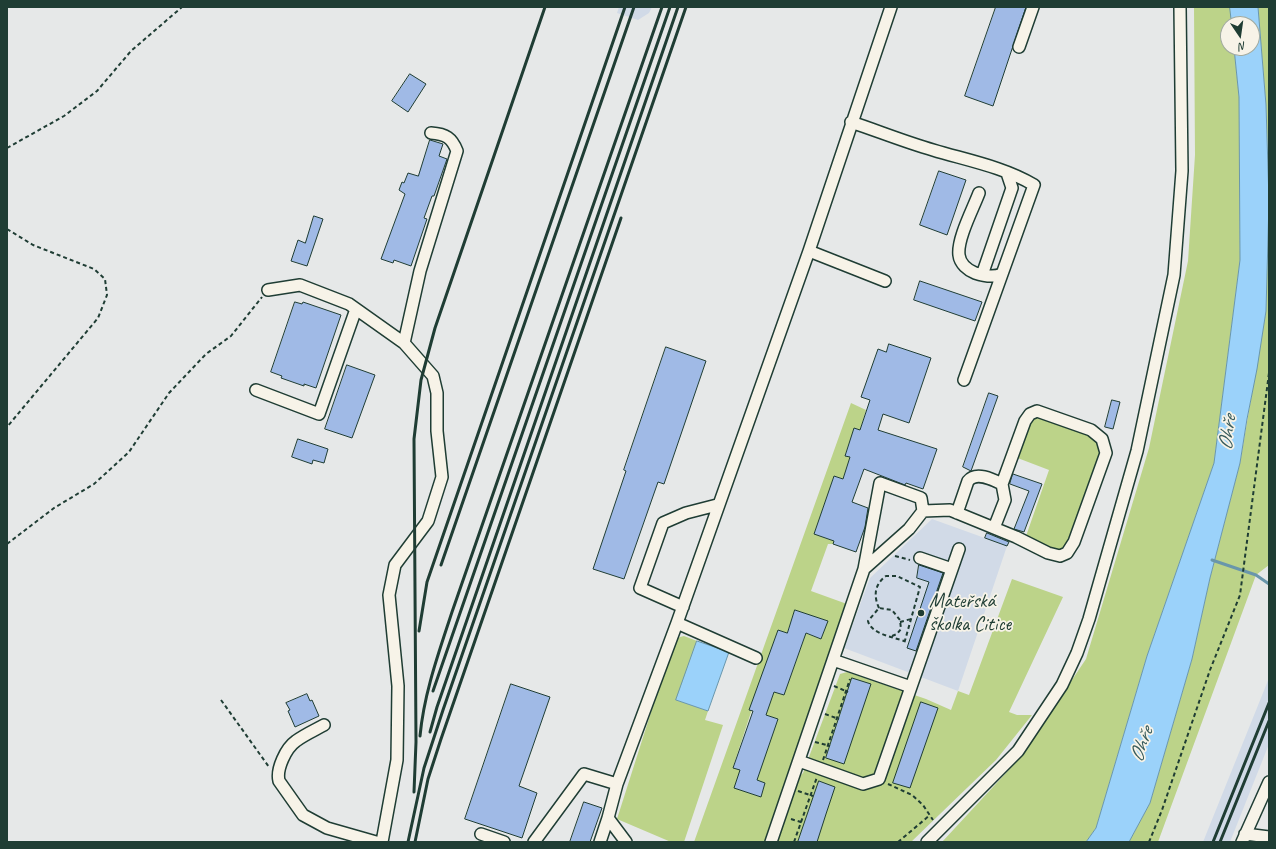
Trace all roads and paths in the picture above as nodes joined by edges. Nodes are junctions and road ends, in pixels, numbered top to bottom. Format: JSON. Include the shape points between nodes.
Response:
{"nodes":[{"id":1,"x":182,"y":7,"type":"edge"},
{"id":2,"x":891,"y":7,"type":"edge"},
{"id":3,"x":1033,"y":7,"type":"edge"},
{"id":4,"x":1180,"y":7,"type":"edge"},
{"id":5,"x":1019,"y":47,"type":"dead end"},
{"id":6,"x":851,"y":122,"type":"junction"},
{"id":7,"x":431,"y":133,"type":"dead end"},
{"id":8,"x":7,"y":148,"type":"edge"},
{"id":9,"x":1007,"y":173,"type":"junction"},
{"id":10,"x":979,"y":193,"type":"dead end"},
{"id":11,"x":7,"y":229,"type":"edge"},
{"id":12,"x":809,"y":251,"type":"junction"},
{"id":13,"x":1002,"y":274,"type":"junction"},
{"id":14,"x":982,"y":276,"type":"junction"},
{"id":15,"x":885,"y":280,"type":"dead end"},
{"id":16,"x":268,"y":290,"type":"joint"},
{"id":17,"x":356,"y":309,"type":"junction"},
{"id":18,"x":404,"y":343,"type":"junction"},
{"id":19,"x":1269,"y":373,"type":"edge"},
{"id":20,"x":964,"y":380,"type":"dead end"},
{"id":21,"x":256,"y":390,"type":"dead end"},
{"id":22,"x":7,"y":427,"type":"edge"},
{"id":23,"x":1002,"y":484,"type":"junction"},
{"id":24,"x":717,"y":505,"type":"junction"},
{"id":25,"x":923,"y":511,"type":"junction"},
{"id":26,"x":957,"y":513,"type":"junction"},
{"id":27,"x":994,"y":528,"type":"junction"},
{"id":28,"x":7,"y":544,"type":"edge"},
{"id":29,"x":959,"y":548,"type":"dead end"},
{"id":30,"x":886,"y":550,"type":"junction"},
{"id":31,"x":922,"y":558,"type":"joint"},
{"id":32,"x":864,"y":569,"type":"junction"},
{"id":33,"x":952,"y":569,"type":"junction"},
{"id":34,"x":683,"y":608,"type":"junction"},
{"id":35,"x":879,"y":608,"type":"junction"},
{"id":36,"x":911,"y":619,"type":"junction"},
{"id":37,"x":900,"y":622,"type":"junction"},
{"id":38,"x":677,"y":623,"type":"junction"},
{"id":39,"x":892,"y":636,"type":"junction"},
{"id":40,"x":756,"y":658,"type":"dead end"},
{"id":41,"x":833,"y":660,"type":"junction"},
{"id":42,"x":825,"y":683,"type":"junction"},
{"id":43,"x":911,"y":687,"type":"junction"},
{"id":44,"x":848,"y":692,"type":"dead end"},
{"id":45,"x":221,"y":700,"type":"dead end"},
{"id":46,"x":816,"y":711,"type":"junction"},
{"id":47,"x":839,"y":719,"type":"dead end"},
{"id":48,"x":324,"y":725,"type":"dead end"},
{"id":49,"x":806,"y":740,"type":"junction"},
{"id":50,"x":830,"y":746,"type":"dead end"},
{"id":51,"x":798,"y":761,"type":"junction"},
{"id":52,"x":879,"y":779,"type":"junction"},
{"id":53,"x":279,"y":781,"type":"junction"},
{"id":54,"x":1269,"y":782,"type":"edge"},
{"id":55,"x":617,"y":784,"type":"junction"},
{"id":56,"x":789,"y":788,"type":"junction"},
{"id":57,"x":813,"y":796,"type":"dead end"},
{"id":58,"x":780,"y":815,"type":"junction"},
{"id":59,"x":608,"y":818,"type":"junction"},
{"id":60,"x":804,"y":823,"type":"dead end"},
{"id":61,"x":481,"y":834,"type":"dead end"},
{"id":62,"x":1269,"y":837,"type":"edge"},
{"id":63,"x":1244,"y":838,"type":"edge"},
{"id":64,"x":376,"y":842,"type":"edge"},
{"id":65,"x":382,"y":842,"type":"edge"},
{"id":66,"x":504,"y":842,"type":"edge"},
{"id":67,"x":534,"y":842,"type":"edge"},
{"id":68,"x":600,"y":842,"type":"edge"},
{"id":69,"x":626,"y":842,"type":"edge"},
{"id":70,"x":771,"y":842,"type":"edge"},
{"id":71,"x":898,"y":842,"type":"edge"},
{"id":72,"x":927,"y":842,"type":"edge"},
{"id":73,"x":1149,"y":842,"type":"edge"}],
"edges":[{"from":1,"to":8,"type":"path","via":[[131,51],[97,91],[64,116]]},
{"from":2,"to":6,"type":"street"},
{"from":3,"to":5,"type":"street"},
{"from":4,"to":72,"type":"street","via":[[1182,171],[1174,275],[1136,451],[1089,619],[1062,685],[1018,750]]},
{"from":6,"to":9,"type":"street"},
{"from":6,"to":12,"type":"street"},
{"from":7,"to":18,"type":"street","via":[[446,136],[453,141],[457,151],[420,271]]},
{"from":9,"to":13,"type":"street","via":[[1034,185]]},
{"from":9,"to":14,"type":"street","via":[[1012,188]]},
{"from":10,"to":14,"type":"street","via":[[962,236],[959,256],[965,268]]},
{"from":11,"to":22,"type":"path","via":[[33,245],[94,269],[105,279],[107,295],[98,318]]},
{"from":12,"to":15,"type":"street"},
{"from":12,"to":24,"type":"street"},
{"from":13,"to":14,"type":"street"},
{"from":13,"to":20,"type":"street"},
{"from":16,"to":17,"type":"street","via":[[300,285]]},
{"from":16,"to":28,"type":"path","via":[[231,336],[206,354],[169,393],[129,452],[94,484],[54,508]]},
{"from":17,"to":18,"type":"street"},
{"from":17,"to":21,"type":"street","via":[[319,414]]},
{"from":18,"to":65,"type":"street","via":[[433,376],[437,393],[437,431],[442,477],[428,521],[395,565],[389,596],[398,686],[397,760]]},
{"from":19,"to":73,"type":"path","via":[[1240,595],[1210,670]]},
{"from":23,"to":26,"type":"street","via":[[978,476],[971,477]]},
{"from":23,"to":27,"type":"street","via":[[1005,500]]},
{"from":23,"to":27,"type":"street","via":[[1026,421],[1030,414],[1037,411],[1091,430],[1102,438],[1105,445],[1106,453],[1074,542],[1067,553],[1056,556]]},
{"from":24,"to":34,"type":"street"},
{"from":24,"to":34,"type":"street","via":[[686,513],[663,523],[640,588]]},
{"from":25,"to":26,"type":"street","via":[[944,510]]},
{"from":25,"to":30,"type":"street","via":[[909,529]]},
{"from":25,"to":32,"type":"street","via":[[921,498],[880,483]]},
{"from":26,"to":27,"type":"street"},
{"from":29,"to":33,"type":"street"},
{"from":30,"to":31,"type":"path","via":[[892,556],[917,561]]},
{"from":30,"to":32,"type":"street"},
{"from":31,"to":33,"type":"street"},
{"from":32,"to":41,"type":"street"},
{"from":33,"to":43,"type":"street"},
{"from":34,"to":38,"type":"street"},
{"from":35,"to":36,"type":"path","via":[[875,597],[878,583],[886,576],[897,576],[920,587]]},
{"from":35,"to":37,"type":"path","via":[[892,610]]},
{"from":35,"to":39,"type":"path","via":[[870,616],[869,625],[876,632]]},
{"from":36,"to":37,"type":"path"},
{"from":36,"to":39,"type":"path","via":[[904,642]]},
{"from":37,"to":39,"type":"path","via":[[901,629]]},
{"from":38,"to":40,"type":"street"},
{"from":38,"to":55,"type":"street"},
{"from":41,"to":42,"type":"street"},
{"from":41,"to":43,"type":"street"},
{"from":42,"to":44,"type":"path"},
{"from":42,"to":46,"type":"street"},
{"from":43,"to":52,"type":"street"},
{"from":45,"to":53,"type":"path"},
{"from":46,"to":47,"type":"path"},
{"from":46,"to":49,"type":"street"},
{"from":48,"to":53,"type":"street","via":[[294,742],[281,765]]},
{"from":49,"to":50,"type":"path"},
{"from":49,"to":51,"type":"street"},
{"from":51,"to":52,"type":"street","via":[[863,784]]},
{"from":51,"to":56,"type":"street"},
{"from":52,"to":71,"type":"path","via":[[912,795],[930,815]]},
{"from":53,"to":64,"type":"street","via":[[303,815],[327,828]]},
{"from":54,"to":63,"type":"street"},
{"from":55,"to":59,"type":"street"},
{"from":55,"to":67,"type":"street","via":[[584,774]]},
{"from":56,"to":57,"type":"path"},
{"from":56,"to":58,"type":"street"},
{"from":58,"to":60,"type":"path"},
{"from":58,"to":70,"type":"street"},
{"from":59,"to":68,"type":"street"},
{"from":59,"to":69,"type":"street"},
{"from":61,"to":66,"type":"street"},
{"from":62,"to":63,"type":"street"}]}
